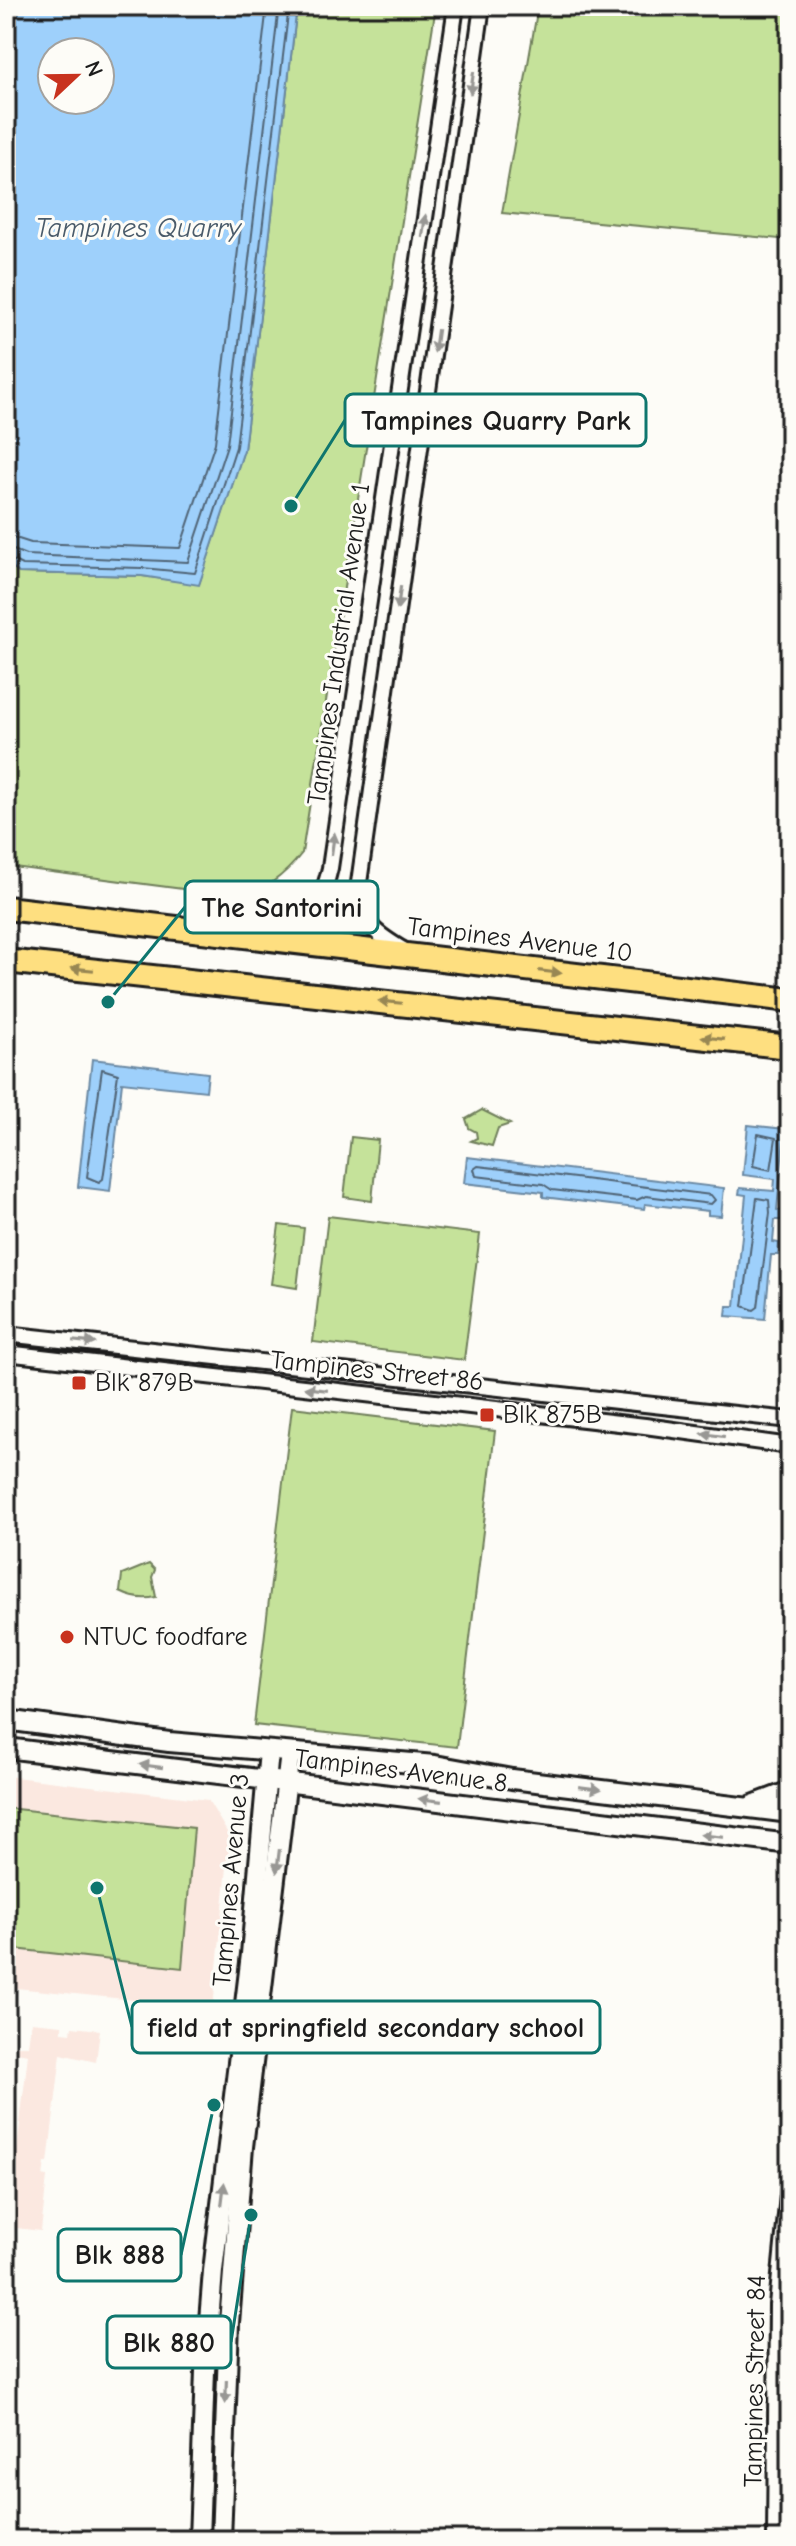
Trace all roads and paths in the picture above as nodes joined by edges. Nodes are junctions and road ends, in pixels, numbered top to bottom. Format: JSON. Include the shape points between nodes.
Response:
{"nodes":[{"id":1,"x":456,"y":6,"type":"edge"},
{"id":2,"x":482,"y":6,"type":"edge"},
{"id":3,"x":6,"y":908,"type":"edge"},
{"id":4,"x":227,"y":931,"type":"junction"},
{"id":5,"x":413,"y":956,"type":"junction"},
{"id":6,"x":6,"y":961,"type":"edge"},
{"id":7,"x":790,"y":1000,"type":"edge"},
{"id":8,"x":790,"y":1047,"type":"edge"},
{"id":9,"x":6,"y":1334,"type":"edge"},
{"id":10,"x":6,"y":1353,"type":"edge"},
{"id":11,"x":790,"y":1420,"type":"edge"},
{"id":12,"x":790,"y":1446,"type":"edge"},
{"id":13,"x":6,"y":1720,"type":"edge"},
{"id":14,"x":6,"y":1748,"type":"edge"},
{"id":15,"x":269,"y":1751,"type":"junction"},
{"id":16,"x":290,"y":1753,"type":"junction"},
{"id":17,"x":266,"y":1781,"type":"junction"},
{"id":18,"x":288,"y":1784,"type":"junction"},
{"id":19,"x":790,"y":1791,"type":"edge"},
{"id":20,"x":742,"y":1808,"type":"junction"},
{"id":21,"x":790,"y":1813,"type":"edge"},
{"id":22,"x":790,"y":1844,"type":"edge"},
{"id":23,"x":790,"y":2175,"type":"edge"},
{"id":24,"x":199,"y":2540,"type":"edge"},
{"id":25,"x":221,"y":2540,"type":"edge"},
{"id":26,"x":775,"y":2540,"type":"edge"}],
"edges":[{"from":4,"to":1,"type":"street","name":"Tampines Industrial Avenue 1","one_way":true,"via":[[305,917],[321,903],[325,889]]},
{"from":2,"to":5,"type":"street","name":"Tampines Industrial Avenue 1","one_way":true,"via":[[358,890],[363,919],[372,932]]},
{"from":3,"to":4,"type":"main road","name":"Tampines Avenue 10"},
{"from":4,"to":5,"type":"main road","name":"Tampines Avenue 10"},
{"from":5,"to":7,"type":"main road","name":"Tampines Avenue 10","one_way":true},
{"from":8,"to":6,"type":"main road","one_way":true},
{"from":9,"to":11,"type":"street","name":"Tampines Street 86","one_way":true},
{"from":12,"to":10,"type":"street","name":"Tampines Street 86","one_way":true},
{"from":13,"to":15,"type":"street","name":"Tampines Avenue 8"},
{"from":17,"to":14,"type":"street","name":"Tampines Avenue 8","one_way":true},
{"from":15,"to":16,"type":"street","name":"Tampines Avenue 8"},
{"from":15,"to":17,"type":"street","name":"Tampines Avenue 3"},
{"from":16,"to":18,"type":"street","name":"Tampines Avenue 3"},
{"from":16,"to":20,"type":"street","name":"Tampines Avenue 8","one_way":true,"via":[[435,1765]]},
{"from":17,"to":18,"type":"street","name":"Tampines Avenue 8"},
{"from":24,"to":17,"type":"street","name":"Tampines Avenue 3","one_way":true,"via":[[213,2271],[245,2013]]},
{"from":22,"to":18,"type":"street","name":"Tampines Avenue 8","one_way":true},
{"from":18,"to":25,"type":"street","name":"Tampines Avenue 3","one_way":true,"via":[[243,2147],[229,2323]]},
{"from":19,"to":20,"type":"street"},
{"from":20,"to":21,"type":"street","name":"Tampines Avenue 8"},
{"from":23,"to":26,"type":"street","name":"Tampines Street 84","via":[[777,2305]]}]}
